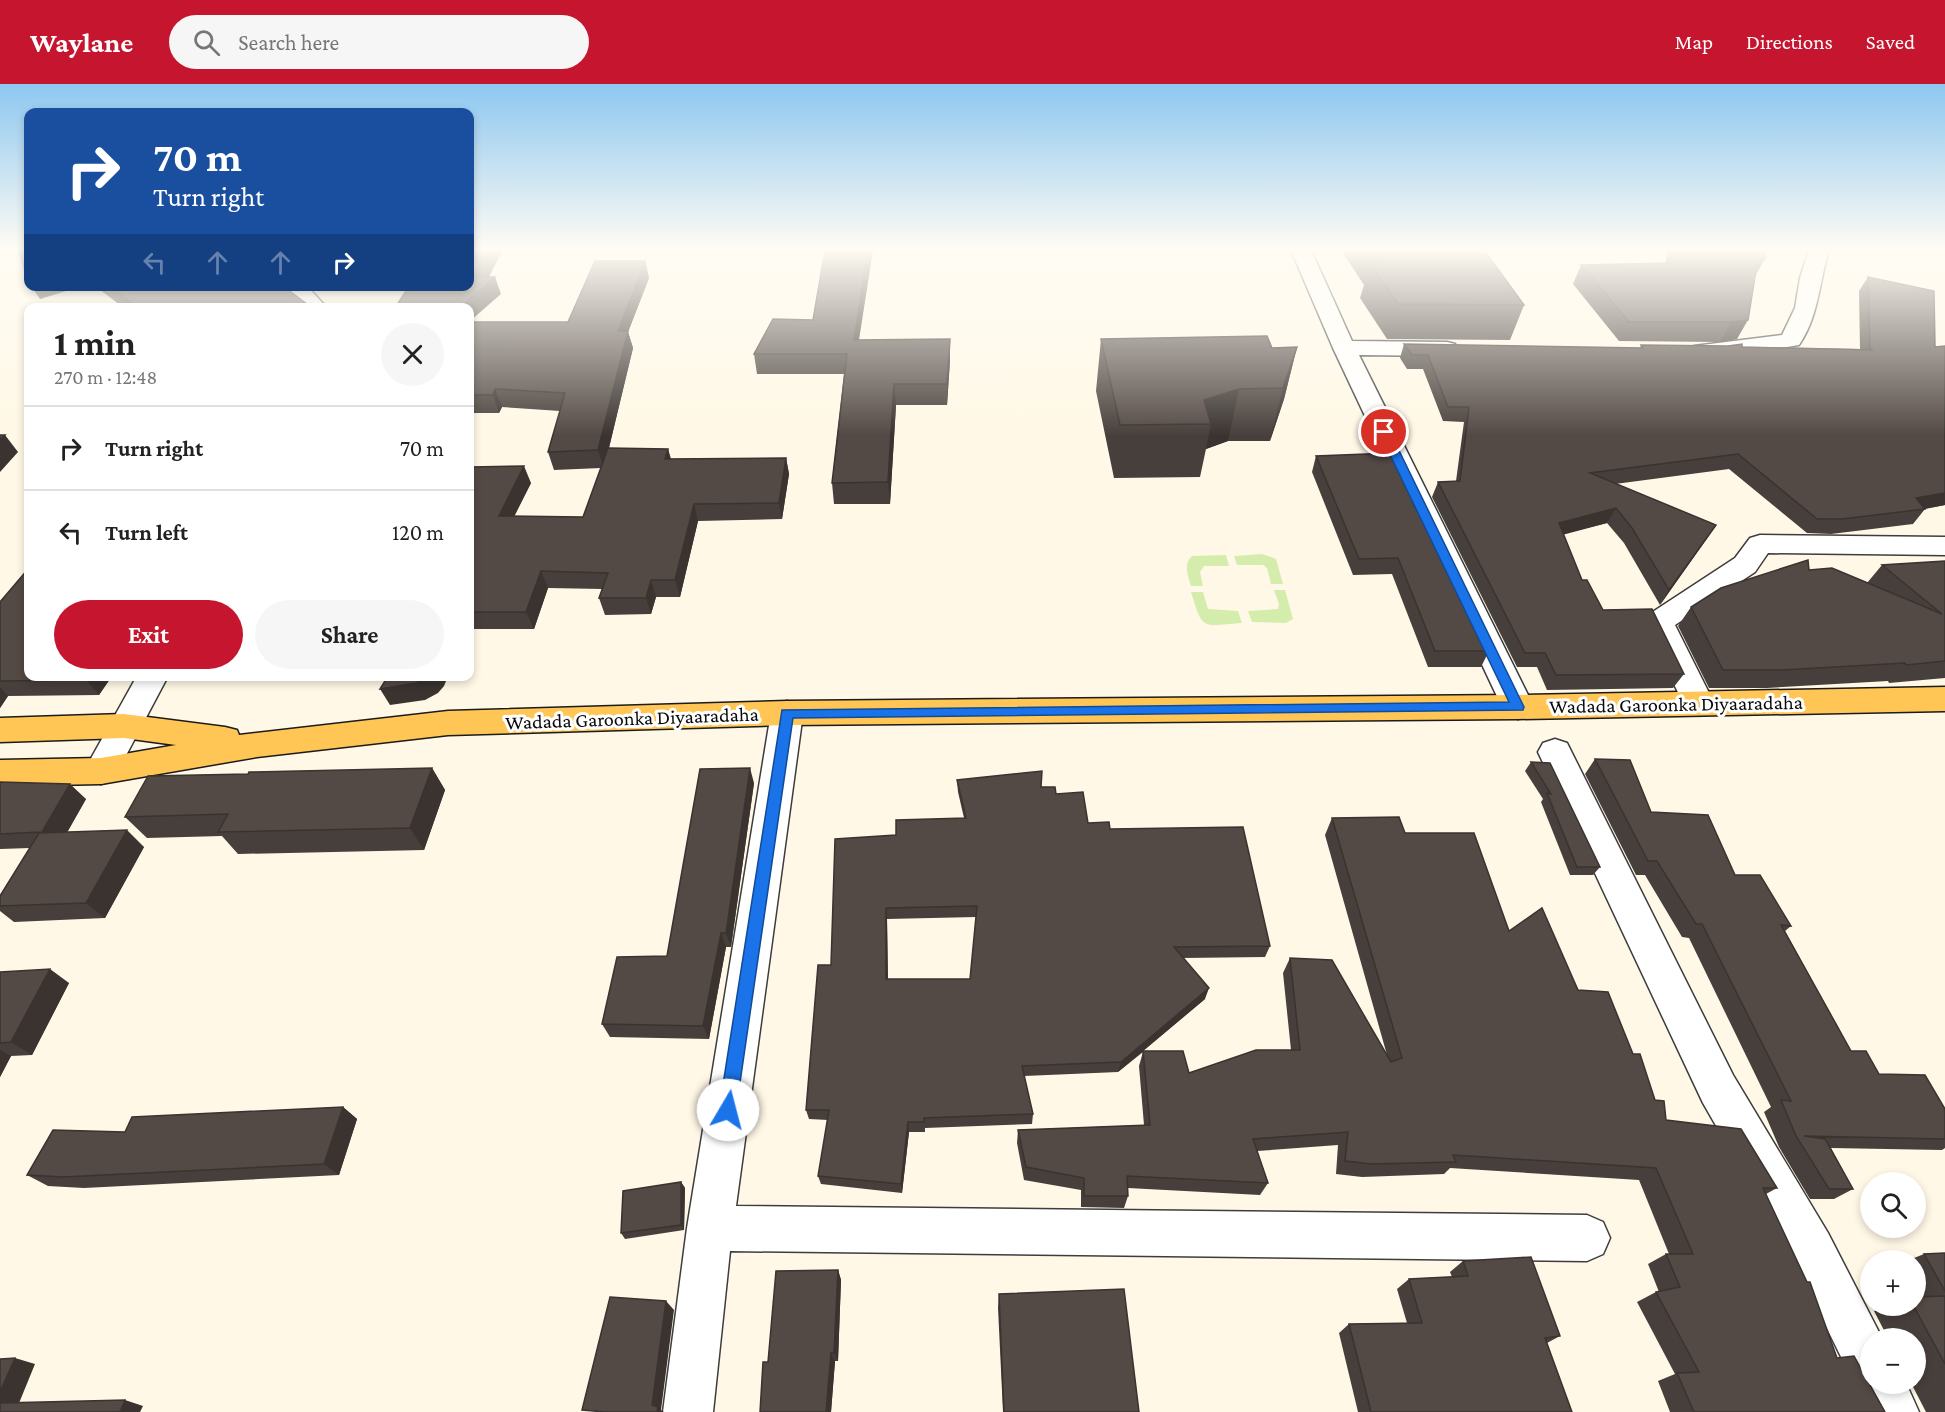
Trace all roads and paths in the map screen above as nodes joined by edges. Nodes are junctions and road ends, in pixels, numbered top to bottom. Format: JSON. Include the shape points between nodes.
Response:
{"nodes":[{"id":1,"x":1328,"y":312,"type":"edge"},
{"id":2,"x":1804,"y":312,"type":"edge"},
{"id":3,"x":1344,"y":348,"type":"junction"},
{"id":4,"x":1473,"y":349,"type":"edge"},
{"id":5,"x":1685,"y":351,"type":"edge"},
{"id":6,"x":1945,"y":546,"type":"edge"},
{"id":7,"x":150,"y":681,"type":"edge"},
{"id":8,"x":1945,"y":699,"type":"edge"},
{"id":9,"x":1698,"y":703,"type":"junction"},
{"id":10,"x":1518,"y":707,"type":"junction"},
{"id":11,"x":787,"y":713,"type":"junction"},
{"id":12,"x":124,"y":726,"type":"junction"},
{"id":13,"x":0,"y":730,"type":"edge"},
{"id":14,"x":256,"y":744,"type":"junction"},
{"id":15,"x":1555,"y":752,"type":"dead end"},
{"id":16,"x":101,"y":771,"type":"junction"},
{"id":17,"x":0,"y":773,"type":"edge"},
{"id":18,"x":710,"y":1228,"type":"junction"},
{"id":19,"x":1587,"y":1238,"type":"dead end"},
{"id":20,"x":1860,"y":1345,"type":"edge"},
{"id":21,"x":1885,"y":1394,"type":"edge"},
{"id":22,"x":688,"y":1412,"type":"edge"},
{"id":23,"x":1894,"y":1412,"type":"edge"}],
"edges":[{"from":1,"to":3,"type":"street"},
{"from":2,"to":5,"type":"street","via":[[1791,340],[1720,351]]},
{"from":3,"to":4,"type":"street"},
{"from":3,"to":10,"type":"street"},
{"from":6,"to":9,"type":"street","via":[[1760,544],[1745,566],[1659,622]]},
{"from":7,"to":12,"type":"street"},
{"from":8,"to":9,"type":"main road","name":"Wadada Garoonka Diyaaradaha"},
{"from":9,"to":10,"type":"main road","name":"Wadada Garoonka Diyaaradaha"},
{"from":10,"to":11,"type":"main road","name":"Wadada Garoonka Diyaaradaha"},
{"from":11,"to":14,"type":"main road","name":"Wadada Garoonka Diyaaradaha","via":[[448,723]]},
{"from":11,"to":18,"type":"street"},
{"from":12,"to":13,"type":"main road","name":"Wadada Garoonka Diyaaradaha"},
{"from":12,"to":14,"type":"main road","name":"Wadada Garoonka Diyaaradaha"},
{"from":12,"to":16,"type":"street"},
{"from":14,"to":16,"type":"main road","name":"Wadada Garoonka Diyaaradaha"},
{"from":15,"to":20,"type":"street","via":[[1718,1089],[1812,1249]]},
{"from":16,"to":17,"type":"main road","name":"Wadada Garoonka Diyaaradaha"},
{"from":18,"to":19,"type":"street"},
{"from":18,"to":22,"type":"street"},
{"from":21,"to":23,"type":"street"}]}
